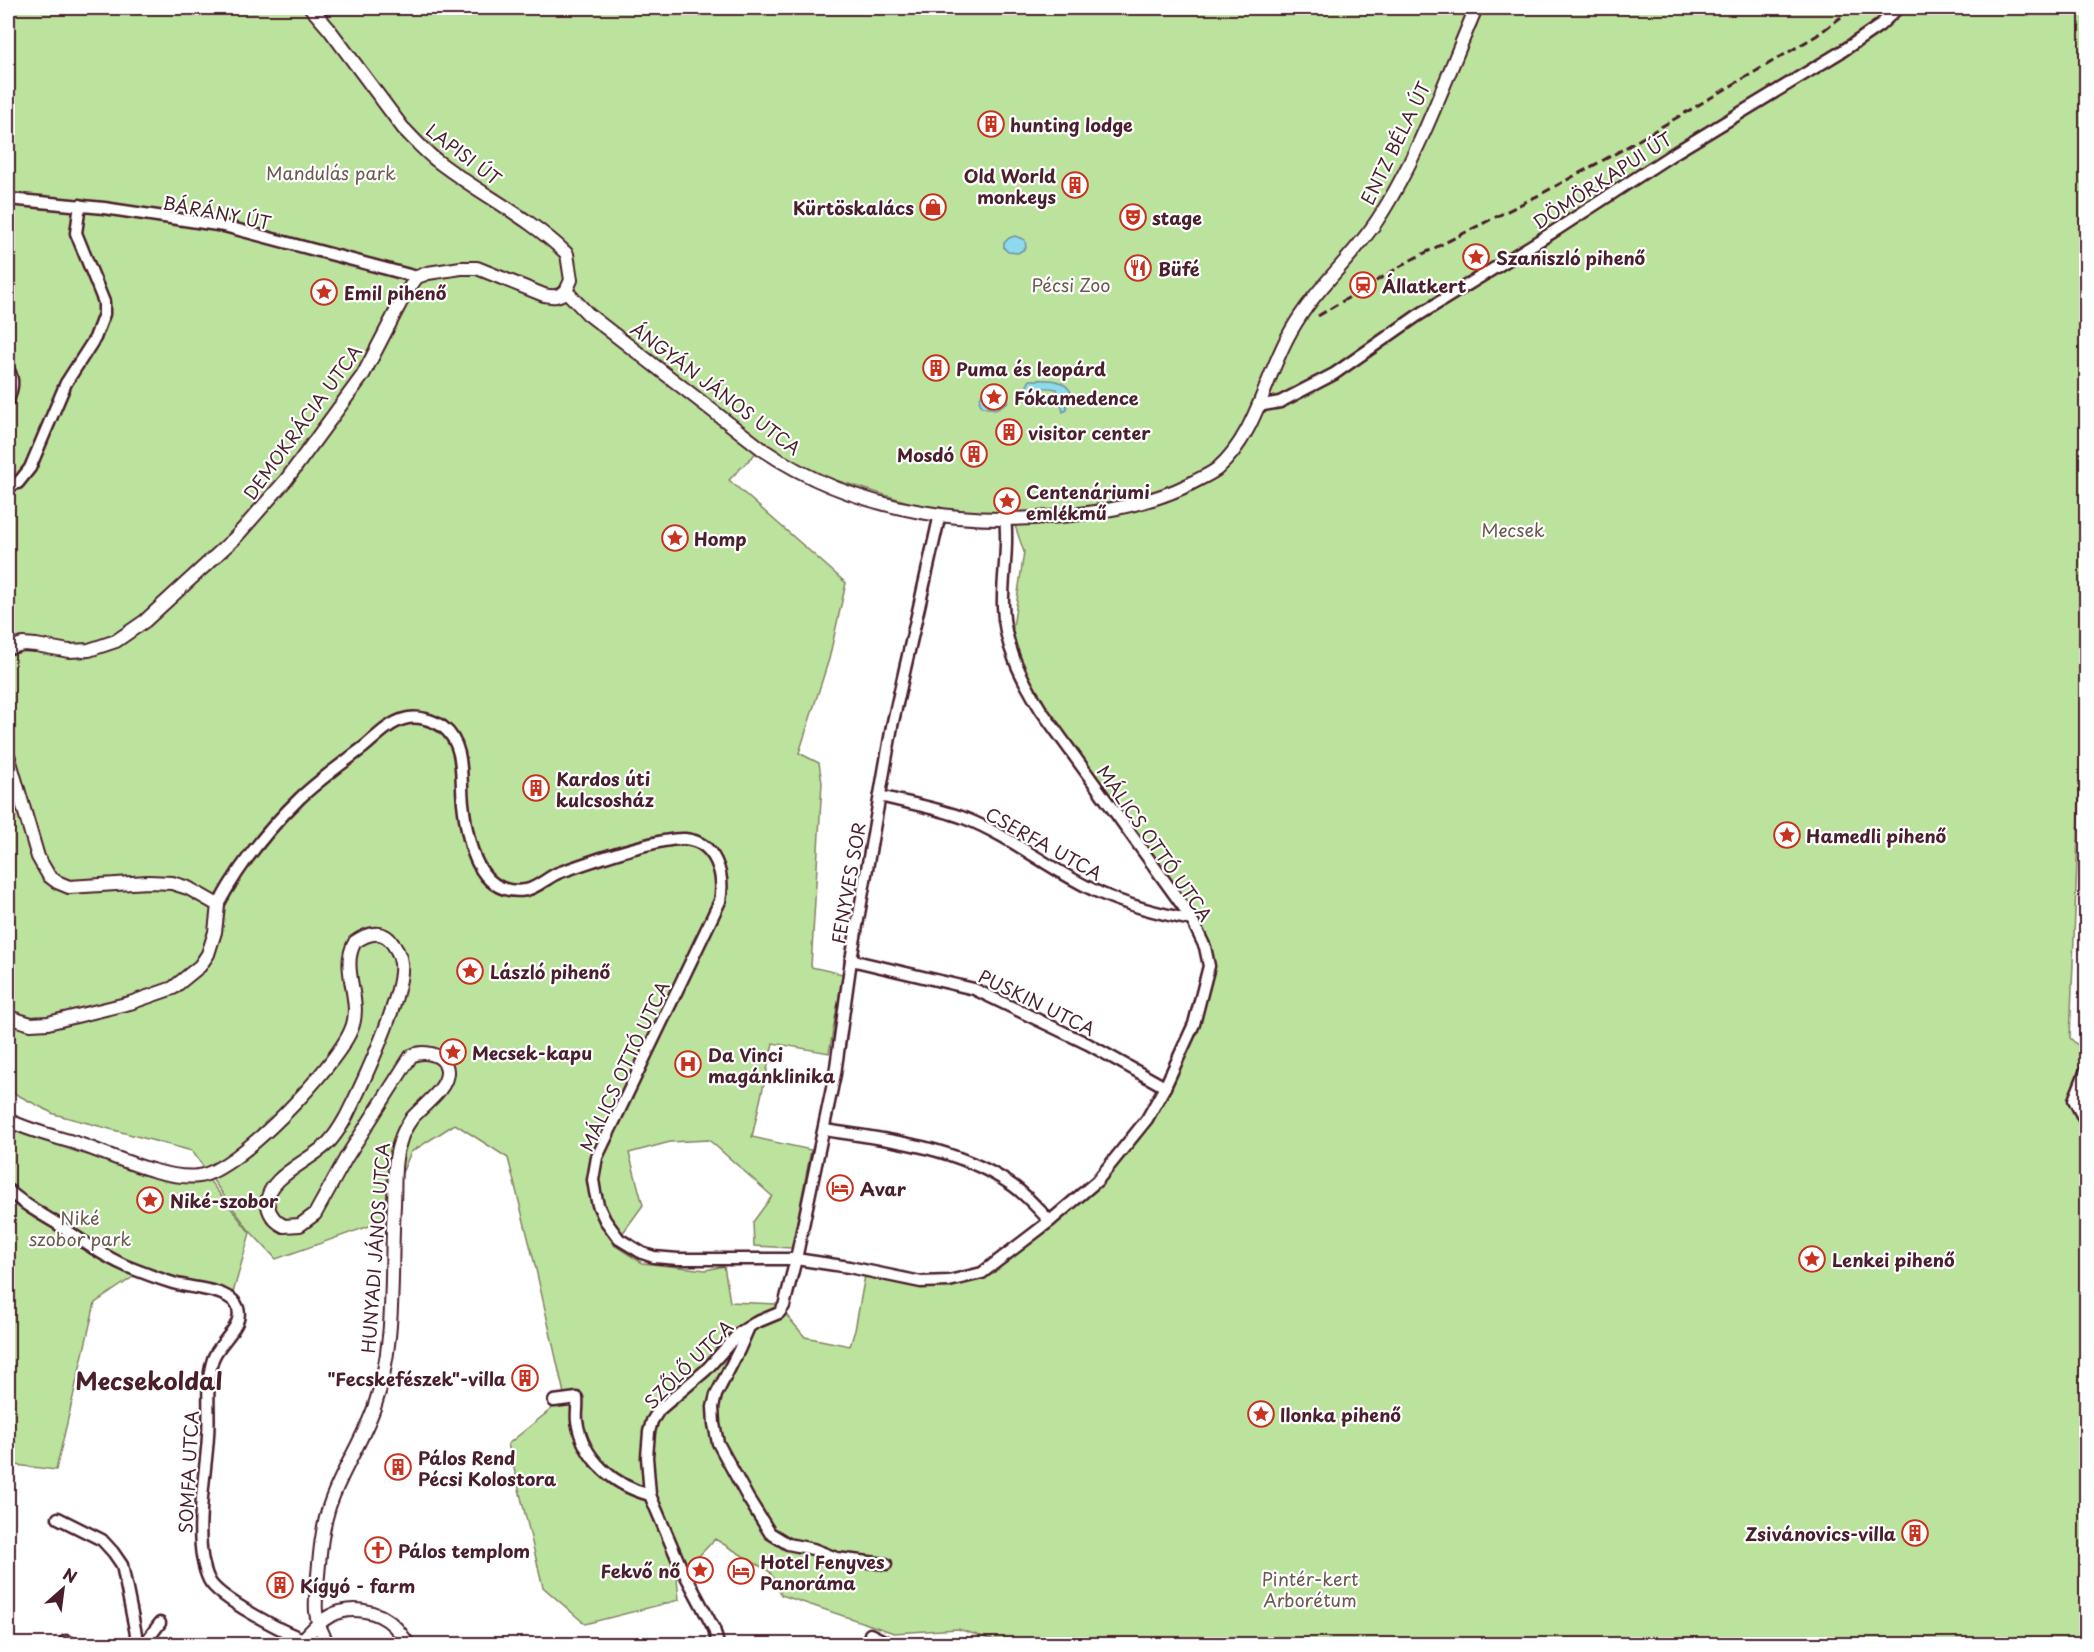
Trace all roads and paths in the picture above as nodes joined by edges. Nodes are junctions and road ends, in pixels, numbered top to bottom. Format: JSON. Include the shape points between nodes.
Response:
{"nodes":[{"id":1,"x":310,"y":8,"type":"edge"},
{"id":2,"x":1476,"y":8,"type":"edge"},
{"id":3,"x":1898,"y":8,"type":"edge"},
{"id":4,"x":8,"y":199,"type":"edge"},
{"id":5,"x":80,"y":205,"type":"junction"},
{"id":6,"x":417,"y":277,"type":"junction"},
{"id":7,"x":566,"y":291,"type":"junction"},
{"id":8,"x":8,"y":369,"type":"edge"},
{"id":9,"x":8,"y":401,"type":"edge"},
{"id":10,"x":1258,"y":406,"type":"junction"},
{"id":11,"x":8,"y":486,"type":"edge"},
{"id":12,"x":940,"y":514,"type":"junction"},
{"id":13,"x":1005,"y":518,"type":"junction"},
{"id":14,"x":8,"y":648,"type":"edge"},
{"id":15,"x":8,"y":756,"type":"edge"},
{"id":16,"x":880,"y":796,"type":"junction"},
{"id":17,"x":218,"y":905,"type":"junction"},
{"id":18,"x":1192,"y":920,"type":"junction"},
{"id":19,"x":851,"y":960,"type":"junction"},
{"id":20,"x":8,"y":1017,"type":"edge"},
{"id":21,"x":2086,"y":1070,"type":"edge"},
{"id":22,"x":1165,"y":1087,"type":"junction"},
{"id":23,"x":8,"y":1120,"type":"edge"},
{"id":24,"x":2086,"y":1123,"type":"edge"},
{"id":25,"x":824,"y":1130,"type":"junction"},
{"id":26,"x":8,"y":1190,"type":"edge"},
{"id":27,"x":1050,"y":1221,"type":"junction"},
{"id":28,"x":796,"y":1259,"type":"junction"},
{"id":29,"x":749,"y":1327,"type":"junction"},
{"id":30,"x":727,"y":1347,"type":"junction"},
{"id":31,"x":736,"y":1355,"type":"junction"},
{"id":32,"x":554,"y":1401,"type":"dead end"},
{"id":33,"x":650,"y":1495,"type":"junction"},
{"id":34,"x":58,"y":1518,"type":"dead end"},
{"id":35,"x":886,"y":1564,"type":"dead end"},
{"id":36,"x":160,"y":1623,"type":"dead end"},
{"id":37,"x":317,"y":1625,"type":"junction"},
{"id":38,"x":870,"y":1634,"type":"dead end"},
{"id":39,"x":302,"y":1642,"type":"edge"},
{"id":40,"x":139,"y":1644,"type":"edge"},
{"id":41,"x":328,"y":1644,"type":"edge"},
{"id":42,"x":408,"y":1644,"type":"edge"},
{"id":43,"x":718,"y":1644,"type":"edge"},
{"id":44,"x":890,"y":1644,"type":"edge"}],
"edges":[{"from":1,"to":7,"type":"street","name":"LAPISI ÚT","via":[[414,139],[436,160],[567,254],[571,280]]},
{"from":2,"to":10,"type":"street","name":"ENTZ BÉLA ÚT","via":[[1378,220],[1303,309],[1275,361]]},
{"from":3,"to":10,"type":"street","name":"DÖMÖRKAPUI ÚT","via":[[1844,50],[1417,316],[1334,374],[1280,402]]},
{"from":4,"to":5,"type":"street","name":"BÁRÁNY ÚT"},
{"from":5,"to":6,"type":"street","name":"BÁRÁNY ÚT","via":[[224,226]]},
{"from":5,"to":11,"type":"street","via":[[76,233],[104,302],[104,314],[95,338],[66,383],[30,468],[18,483]]},
{"from":6,"to":7,"type":"street","via":[[477,268],[544,295],[561,296]]},
{"from":6,"to":14,"type":"street","name":"DEMOKRÁCIA UTCA","via":[[363,375],[286,480],[235,538],[145,621],[116,641],[89,650],[23,644]]},
{"from":7,"to":12,"type":"street","name":"ÁNGYÁN JÁNOS UTCA","via":[[612,334],[786,465],[882,504]]},
{"from":8,"to":9,"type":"street","via":[[13,376]]},
{"from":10,"to":13,"type":"street","name":"ÁNGYÁN JÁNOS UTCA","via":[[1244,435],[1223,462],[1181,488],[1147,501],[1105,510]]},
{"from":12,"to":13,"type":"street","name":"ÁNGYÁN JÁNOS UTCA"},
{"from":12,"to":16,"type":"street","name":"FENYVES SOR","via":[[894,715]]},
{"from":13,"to":18,"type":"street","name":"MÁLICS OTTÓ UTCA","via":[[1003,608],[1010,648],[1022,679]]},
{"from":15,"to":17,"type":"street","via":[[38,857],[57,882],[69,887],[172,883]]},
{"from":16,"to":18,"type":"street","name":"CSERFA UTCA","via":[[964,818],[1100,893],[1164,915]]},
{"from":16,"to":19,"type":"street","name":"FENYVES SOR"},
{"from":17,"to":20,"type":"street","via":[[208,954],[200,966],[173,988],[48,1023],[32,1024]]},
{"from":17,"to":28,"type":"street","name":"MÁLICS OTTÓ UTCA","via":[[259,843],[301,798],[386,729],[406,718],[435,722],[457,745],[470,841],[478,868],[497,885],[527,890],[556,873],[635,849],[675,839],[697,842],[717,861],[723,880],[720,901],[597,1157],[593,1180],[598,1205],[619,1239],[654,1257]]},
{"from":18,"to":22,"type":"street","name":"MÁLICS OTTÓ UTCA","via":[[1209,966],[1194,1024]]},
{"from":19,"to":22,"type":"street","name":"PUSKIN UTCA","via":[[974,989],[1088,1044]]},
{"from":19,"to":25,"type":"street","name":"FENYVES SOR"},
{"from":21,"to":24,"type":"street","via":[[2074,1100]]},
{"from":22,"to":27,"type":"street","name":"MÁLICS OTTÓ UTCA","via":[[1142,1125],[1097,1180]]},
{"from":23,"to":37,"type":"street","name":"HUNYADI JÁNOS UTCA","via":[[162,1172],[198,1176],[214,1172],[294,1103],[343,1046],[356,1009],[349,958],[356,942],[376,934],[385,936],[395,947],[401,965],[399,986],[345,1119],[327,1144],[275,1182],[267,1203],[274,1219],[284,1226],[300,1225],[315,1214],[411,1056],[428,1053],[444,1063],[447,1071],[437,1092],[412,1118],[399,1143],[388,1343],[374,1408],[328,1509],[315,1607]]},
{"from":25,"to":27,"type":"street","via":[[937,1150],[975,1165],[1011,1183]]},
{"from":25,"to":28,"type":"street","name":"FENYVES SOR"},
{"from":26,"to":39,"type":"street","name":"SOMFA UTCA","via":[[125,1265],[175,1284],[228,1296],[235,1302],[237,1322],[214,1357],[210,1374],[200,1541],[204,1565],[209,1581],[225,1596]]},
{"from":27,"to":28,"type":"street","name":"MÁLICS OTTÓ UTCA","via":[[982,1273],[949,1281],[921,1282]]},
{"from":28,"to":29,"type":"street","name":"SZŐLŐ UTCA","via":[[784,1306],[779,1313]]},
{"from":29,"to":30,"type":"street","name":"SZŐLŐ UTCA"},
{"from":29,"to":31,"type":"street"},
{"from":30,"to":31,"type":"street"},
{"from":30,"to":33,"type":"street","name":"SZŐLŐ UTCA","via":[[652,1421],[647,1457]]},
{"from":31,"to":35,"type":"street","via":[[716,1395],[714,1424],[718,1443],[770,1533],[789,1544],[836,1558]]},
{"from":32,"to":33,"type":"street","via":[[577,1398],[580,1431],[598,1465],[614,1480]]},
{"from":33,"to":43,"type":"street","name":"SZŐLŐ UTCA"},
{"from":34,"to":40,"type":"street","via":[[102,1540],[122,1565]]},
{"from":36,"to":40,"type":"street"},
{"from":37,"to":39,"type":"street"},
{"from":37,"to":41,"type":"street","name":"HUNYADI JÁNOS UTCA"},
{"from":37,"to":42,"type":"street","via":[[336,1613],[370,1611],[394,1625]]},
{"from":38,"to":44,"type":"street"}]}
